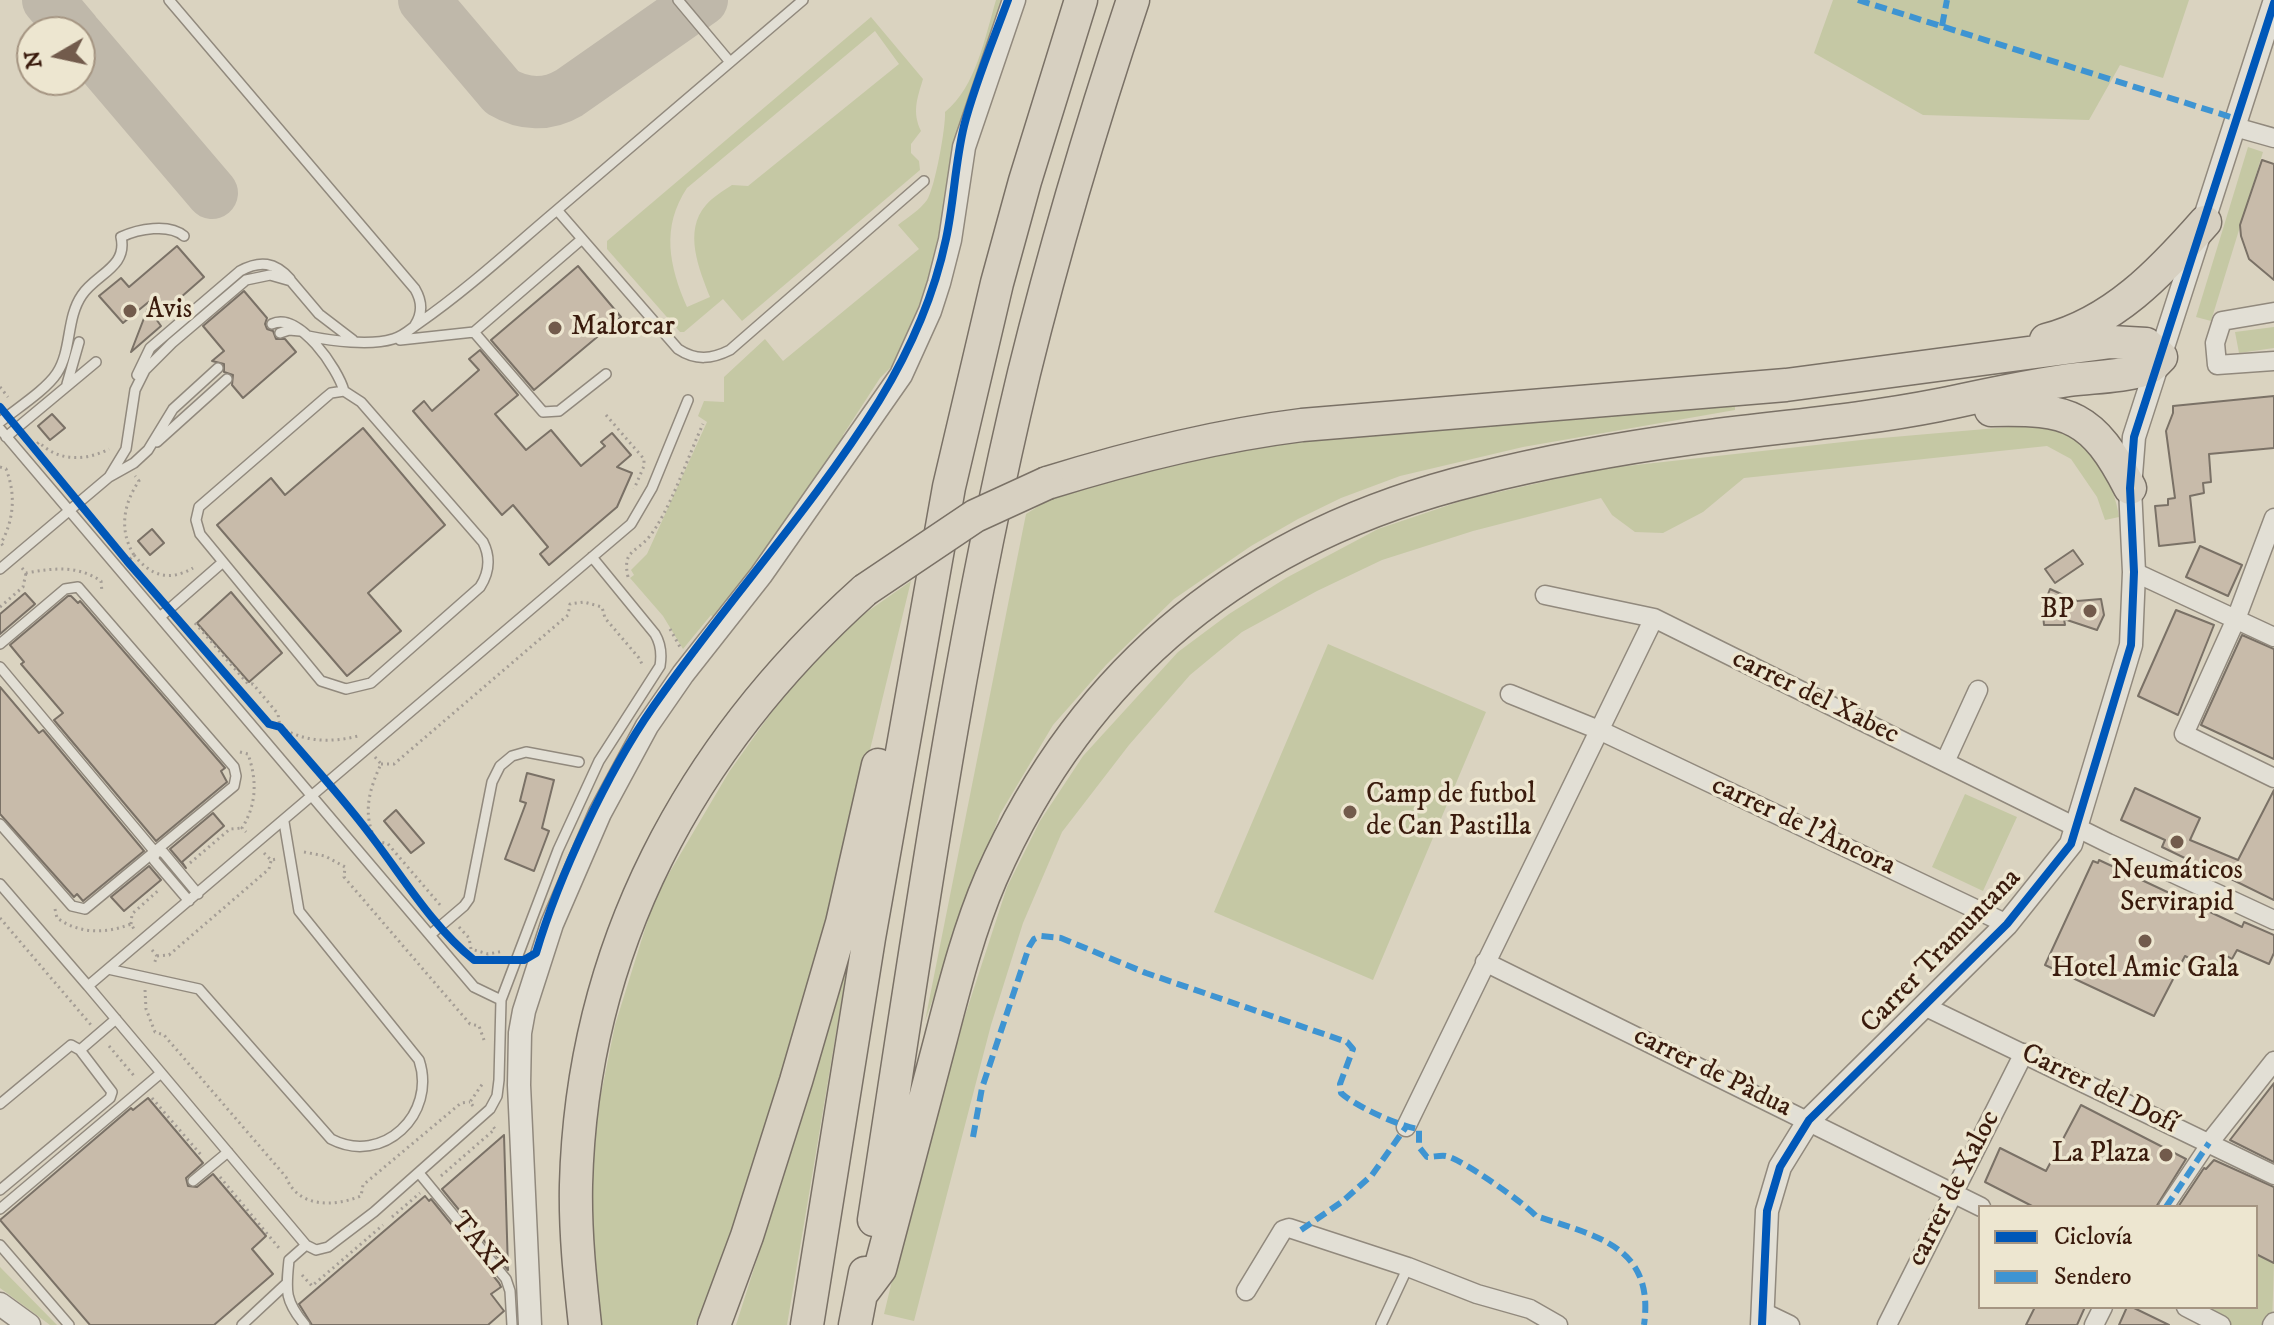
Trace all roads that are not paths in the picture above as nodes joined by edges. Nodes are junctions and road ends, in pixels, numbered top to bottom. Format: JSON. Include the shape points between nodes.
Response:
{"nodes":[{"id":1,"x":169,"y":0,"type":"edge"},
{"id":2,"x":678,"y":0,"type":"edge"},
{"id":3,"x":803,"y":0,"type":"edge"},
{"id":4,"x":1014,"y":0,"type":"edge"},
{"id":5,"x":1081,"y":0,"type":"edge"},
{"id":6,"x":1133,"y":0,"type":"edge"},
{"id":7,"x":2274,"y":3,"type":"edge"},
{"id":8,"x":730,"y":62,"type":"junction"},
{"id":9,"x":2235,"y":127,"type":"junction"},
{"id":10,"x":2274,"y":138,"type":"edge"},
{"id":11,"x":924,"y":181,"type":"dead end"},
{"id":12,"x":557,"y":210,"type":"junction"},
{"id":13,"x":2205,"y":222,"type":"junction"},
{"id":14,"x":184,"y":236,"type":"dead end"},
{"id":15,"x":582,"y":239,"type":"junction"},
{"id":16,"x":2274,"y":312,"type":"edge"},
{"id":17,"x":272,"y":324,"type":"dead end"},
{"id":18,"x":415,"y":325,"type":"junction"},
{"id":19,"x":474,"y":332,"type":"junction"},
{"id":20,"x":280,"y":333,"type":"dead end"},
{"id":21,"x":306,"y":334,"type":"junction"},
{"id":22,"x":353,"y":340,"type":"junction"},
{"id":23,"x":79,"y":342,"type":"dead end"},
{"id":24,"x":382,"y":342,"type":"junction"},
{"id":25,"x":2161,"y":357,"type":"junction"},
{"id":26,"x":2274,"y":361,"type":"edge"},
{"id":27,"x":96,"y":362,"type":"dead end"},
{"id":28,"x":1945,"y":365,"type":"junction"},
{"id":29,"x":218,"y":368,"type":"dead end"},
{"id":30,"x":606,"y":374,"type":"dead end"},
{"id":31,"x":227,"y":379,"type":"dead end"},
{"id":32,"x":65,"y":387,"type":"junction"},
{"id":33,"x":344,"y":391,"type":"junction"},
{"id":34,"x":35,"y":393,"type":"junction"},
{"id":35,"x":688,"y":400,"type":"dead end"},
{"id":36,"x":45,"y":404,"type":"junction"},
{"id":37,"x":1908,"y":411,"type":"junction"},
{"id":38,"x":0,"y":422,"type":"edge"},
{"id":39,"x":3,"y":433,"type":"edge"},
{"id":40,"x":148,"y":450,"type":"junction"},
{"id":41,"x":109,"y":477,"type":"junction"},
{"id":42,"x":2130,"y":488,"type":"junction"},
{"id":43,"x":69,"y":511,"type":"junction"},
{"id":44,"x":2274,"y":518,"type":"edge"},
{"id":45,"x":592,"y":557,"type":"junction"},
{"id":46,"x":223,"y":562,"type":"junction"},
{"id":47,"x":0,"y":569,"type":"edge"},
{"id":48,"x":2134,"y":572,"type":"junction"},
{"id":49,"x":1545,"y":595,"type":"dead end"},
{"id":50,"x":160,"y":617,"type":"junction"},
{"id":51,"x":1654,"y":618,"type":"junction"},
{"id":52,"x":2236,"y":619,"type":"junction"},
{"id":53,"x":2274,"y":637,"type":"edge"},
{"id":54,"x":0,"y":644,"type":"edge"},
{"id":55,"x":917,"y":653,"type":"junction"},
{"id":56,"x":0,"y":667,"type":"edge"},
{"id":57,"x":1978,"y":690,"type":"dead end"},
{"id":58,"x":1510,"y":694,"type":"dead end"},
{"id":59,"x":1599,"y":730,"type":"junction"},
{"id":60,"x":579,"y":762,"type":"dead end"},
{"id":61,"x":1945,"y":762,"type":"junction"},
{"id":62,"x":2274,"y":778,"type":"edge"},
{"id":63,"x":313,"y":796,"type":"junction"},
{"id":64,"x":284,"y":822,"type":"junction"},
{"id":65,"x":0,"y":824,"type":"edge"},
{"id":66,"x":2076,"y":827,"type":"junction"},
{"id":67,"x":155,"y":852,"type":"junction"},
{"id":68,"x":0,"y":884,"type":"edge"},
{"id":69,"x":198,"y":894,"type":"junction"},
{"id":70,"x":189,"y":901,"type":"junction"},
{"id":71,"x":2274,"y":920,"type":"edge"},
{"id":72,"x":2007,"y":924,"type":"junction"},
{"id":73,"x":430,"y":935,"type":"junction"},
{"id":74,"x":1485,"y":962,"type":"junction"},
{"id":75,"x":108,"y":969,"type":"junction"},
{"id":76,"x":88,"y":986,"type":"junction"},
{"id":77,"x":501,"y":1000,"type":"junction"},
{"id":78,"x":1924,"y":1006,"type":"junction"},
{"id":79,"x":116,"y":1019,"type":"junction"},
{"id":80,"x":80,"y":1050,"type":"junction"},
{"id":81,"x":2024,"y":1053,"type":"junction"},
{"id":82,"x":2274,"y":1061,"type":"edge"},
{"id":83,"x":161,"y":1073,"type":"junction"},
{"id":84,"x":0,"y":1104,"type":"edge"},
{"id":85,"x":1809,"y":1120,"type":"junction"},
{"id":86,"x":1406,"y":1127,"type":"dead end"},
{"id":87,"x":2209,"y":1143,"type":"junction"},
{"id":88,"x":228,"y":1152,"type":"junction"},
{"id":89,"x":419,"y":1173,"type":"junction"},
{"id":90,"x":2274,"y":1175,"type":"edge"},
{"id":91,"x":193,"y":1181,"type":"dead end"},
{"id":92,"x":0,"y":1190,"type":"edge"},
{"id":93,"x":1952,"y":1193,"type":"junction"},
{"id":94,"x":2167,"y":1205,"type":"edge"},
{"id":95,"x":1978,"y":1206,"type":"edge"},
{"id":96,"x":0,"y":1209,"type":"edge"},
{"id":97,"x":0,"y":1245,"type":"edge"},
{"id":98,"x":306,"y":1245,"type":"junction"},
{"id":99,"x":1408,"y":1267,"type":"junction"},
{"id":100,"x":287,"y":1283,"type":"junction"},
{"id":101,"x":1246,"y":1291,"type":"dead end"},
{"id":102,"x":862,"y":1293,"type":"junction"},
{"id":103,"x":0,"y":1304,"type":"edge"},
{"id":104,"x":2190,"y":1309,"type":"edge"},
{"id":105,"x":1762,"y":1319,"type":"edge"},
{"id":106,"x":29,"y":1325,"type":"edge"},
{"id":107,"x":69,"y":1325,"type":"edge"},
{"id":108,"x":242,"y":1325,"type":"edge"},
{"id":109,"x":305,"y":1325,"type":"edge"},
{"id":110,"x":512,"y":1325,"type":"edge"},
{"id":111,"x":530,"y":1325,"type":"edge"},
{"id":112,"x":585,"y":1325,"type":"edge"},
{"id":113,"x":714,"y":1325,"type":"edge"},
{"id":114,"x":807,"y":1325,"type":"edge"},
{"id":115,"x":855,"y":1325,"type":"edge"},
{"id":116,"x":1381,"y":1325,"type":"edge"},
{"id":117,"x":1558,"y":1325,"type":"edge"},
{"id":118,"x":1790,"y":1325,"type":"edge"},
{"id":119,"x":1887,"y":1325,"type":"edge"},
{"id":120,"x":2221,"y":1325,"type":"edge"}],
"edges":[{"from":1,"to":18,"type":"lane","via":[[415,289],[421,312]]},
{"from":2,"to":8,"type":"lane"},
{"from":3,"to":8,"type":"lane"},
{"from":4,"to":111,"type":"street","via":[[967,138],[939,283],[901,375],[769,565],[647,726],[600,813],[552,924],[520,1033]]},
{"from":5,"to":55,"type":"highway","via":[[997,283]]},
{"from":6,"to":102,"type":"highway","via":[[1053,262],[999,484]]},
{"from":7,"to":9,"type":"street","name":"Carrer Tramuntana"},
{"from":8,"to":12,"type":"lane"},
{"from":9,"to":10,"type":"street"},
{"from":9,"to":13,"type":"street","name":"Carrer Tramuntana"},
{"from":11,"to":15,"type":"lane","via":[[730,350],[709,358],[678,349]]},
{"from":12,"to":15,"type":"lane"},
{"from":12,"to":18,"type":"lane"},
{"from":13,"to":25,"type":"street","name":"Carrer Tramuntana"},
{"from":13,"to":28,"type":"highway","via":[[2155,277],[2101,316],[2056,337]]},
{"from":14,"to":34,"type":"lane","via":[[175,230],[143,230],[121,237],[122,256],[75,307],[58,372]]},
{"from":15,"to":19,"type":"lane"},
{"from":16,"to":26,"type":"street","via":[[2222,321],[2215,343],[2217,365]]},
{"from":17,"to":21,"type":"lane","via":[[285,321]]},
{"from":18,"to":24,"type":"lane"},
{"from":19,"to":24,"type":"lane"},
{"from":19,"to":30,"type":"lane","via":[[543,412],[559,411]]},
{"from":20,"to":21,"type":"lane","via":[[293,329]]},
{"from":21,"to":22,"type":"lane"},
{"from":21,"to":33,"type":"lane","via":[[340,375]]},
{"from":22,"to":24,"type":"lane"},
{"from":22,"to":41,"type":"lane","via":[[319,314],[291,281],[270,275],[246,280],[145,370],[135,390],[126,449]]},
{"from":23,"to":32,"type":"lane"},
{"from":25,"to":28,"type":"highway","via":[[2146,344],[2128,341]]},
{"from":25,"to":37,"type":"highway","via":[[2139,371]]},
{"from":25,"to":42,"type":"street","name":"Carrer Tramuntana","via":[[2134,437]]},
{"from":27,"to":32,"type":"lane"},
{"from":28,"to":112,"type":"highway","bridge":true,"via":[[1786,385],[1250,432],[1171,447],[1047,483],[975,516],[921,550],[865,590],[787,665],[712,761],[633,907],[602,1004],[579,1144],[577,1234]]},
{"from":29,"to":40,"type":"lane","via":[[173,409]]},
{"from":31,"to":40,"type":"lane"},
{"from":32,"to":36,"type":"lane"},
{"from":33,"to":46,"type":"lane","via":[[331,393],[199,507],[197,528]]},
{"from":33,"to":46,"type":"lane","via":[[361,402],[483,542],[488,569],[480,587],[371,683],[346,689],[321,681]]},
{"from":34,"to":36,"type":"lane"},
{"from":34,"to":38,"type":"lane"},
{"from":35,"to":45,"type":"lane","via":[[641,509]]},
{"from":36,"to":39,"type":"lane"},
{"from":37,"to":42,"type":"highway","via":[[2028,409],[2075,420],[2097,435]]},
{"from":37,"to":102,"type":"highway","via":[[1621,449],[1401,500],[1311,536],[1233,583],[1144,653],[1066,742],[1024,809],[990,881],[959,971],[880,1269]]},
{"from":39,"to":43,"type":"lane"},
{"from":40,"to":41,"type":"lane"},
{"from":41,"to":43,"type":"lane"},
{"from":42,"to":48,"type":"street","name":"Carrer Tramuntana"},
{"from":43,"to":47,"type":"lane"},
{"from":43,"to":50,"type":"lane"},
{"from":44,"to":52,"type":"street"},
{"from":45,"to":63,"type":"lane"},
{"from":45,"to":77,"type":"lane","via":[[655,634],[660,666],[599,761],[558,850]]},
{"from":46,"to":50,"type":"lane"},
{"from":48,"to":52,"type":"street"},
{"from":48,"to":66,"type":"street","name":"Carrer Tramuntana","via":[[2131,645]]},
{"from":49,"to":51,"type":"street","name":"carrer del Xabec"},
{"from":50,"to":63,"type":"lane"},
{"from":51,"to":59,"type":"street"},
{"from":51,"to":61,"type":"street","name":"carrer del Xabec"},
{"from":52,"to":53,"type":"street"},
{"from":52,"to":62,"type":"street","via":[[2184,734]]},
{"from":54,"to":67,"type":"lane","via":[[65,589],[78,587],[234,767],[234,786]]},
{"from":55,"to":113,"type":"highway","via":[[887,726],[838,936],[767,1176]]},
{"from":55,"to":114,"type":"highway"},
{"from":56,"to":67,"type":"lane"},
{"from":57,"to":61,"type":"street"},
{"from":58,"to":59,"type":"street","name":"carrer de l'Àncora"},
{"from":59,"to":72,"type":"street","name":"carrer de l'Àncora"},
{"from":59,"to":74,"type":"street"},
{"from":60,"to":73,"type":"lane","via":[[530,752],[503,761],[492,782],[469,899]]},
{"from":61,"to":66,"type":"street","name":"carrer del Xabec"},
{"from":63,"to":64,"type":"lane"},
{"from":63,"to":73,"type":"lane"},
{"from":64,"to":69,"type":"lane"},
{"from":64,"to":75,"type":"lane","via":[[299,911],[419,1060],[420,1101],[399,1134],[363,1145],[331,1139],[209,997],[189,985]]},
{"from":65,"to":67,"type":"lane","via":[[80,910]]},
{"from":66,"to":71,"type":"street"},
{"from":66,"to":72,"type":"street","name":"Carrer Tramuntana","via":[[2071,844]]},
{"from":67,"to":69,"type":"lane","via":[[163,852]]},
{"from":67,"to":70,"type":"lane","via":[[154,860]]},
{"from":68,"to":76,"type":"lane"},
{"from":69,"to":70,"type":"lane"},
{"from":70,"to":75,"type":"lane"},
{"from":72,"to":78,"type":"street","name":"Carrer Tramuntana"},
{"from":73,"to":77,"type":"lane","via":[[474,987]]},
{"from":74,"to":85,"type":"street","name":"carrer de Pàdua"},
{"from":74,"to":86,"type":"street"},
{"from":75,"to":76,"type":"lane"},
{"from":76,"to":79,"type":"lane"},
{"from":77,"to":89,"type":"lane","via":[[495,1102]]},
{"from":78,"to":81,"type":"street","name":"Carrer del Dofí"},
{"from":78,"to":85,"type":"street","name":"Carrer Tramuntana"},
{"from":79,"to":80,"type":"lane"},
{"from":79,"to":83,"type":"lane"},
{"from":80,"to":84,"type":"lane","via":[[68,1047]]},
{"from":80,"to":92,"type":"lane","via":[[112,1096]]},
{"from":81,"to":87,"type":"street","name":"Carrer del Dofí"},
{"from":81,"to":93,"type":"street","name":"carrer de Xaloc"},
{"from":82,"to":87,"type":"street"},
{"from":83,"to":88,"type":"lane"},
{"from":83,"to":96,"type":"lane"},
{"from":85,"to":93,"type":"street","name":"carrer de Pàdua"},
{"from":85,"to":105,"type":"street","name":"Carrer Tramuntana","via":[[1780,1167],[1767,1211]]},
{"from":87,"to":90,"type":"street","name":"Carrer del Dofí"},
{"from":87,"to":94,"type":"street"},
{"from":88,"to":91,"type":"lane"},
{"from":88,"to":98,"type":"lane"},
{"from":89,"to":98,"type":"lane","via":[[328,1247],[316,1250]]},
{"from":89,"to":110,"type":"lane","name":"TAXI","via":[[506,1279]]},
{"from":93,"to":95,"type":"street","name":"carrer de Pàdua"},
{"from":93,"to":119,"type":"street","name":"carrer de Xaloc"},
{"from":97,"to":107,"type":"lane"},
{"from":98,"to":100,"type":"lane","via":[[289,1260]]},
{"from":99,"to":101,"type":"street","via":[[1289,1228]]},
{"from":99,"to":116,"type":"lane"},
{"from":99,"to":117,"type":"street","via":[[1530,1309]]},
{"from":100,"to":108,"type":"lane"},
{"from":100,"to":109,"type":"lane","via":[[290,1307]]},
{"from":102,"to":115,"type":"highway"},
{"from":103,"to":106,"type":"street"},
{"from":104,"to":120,"type":"street"},
{"from":105,"to":118,"type":"street"}]}
